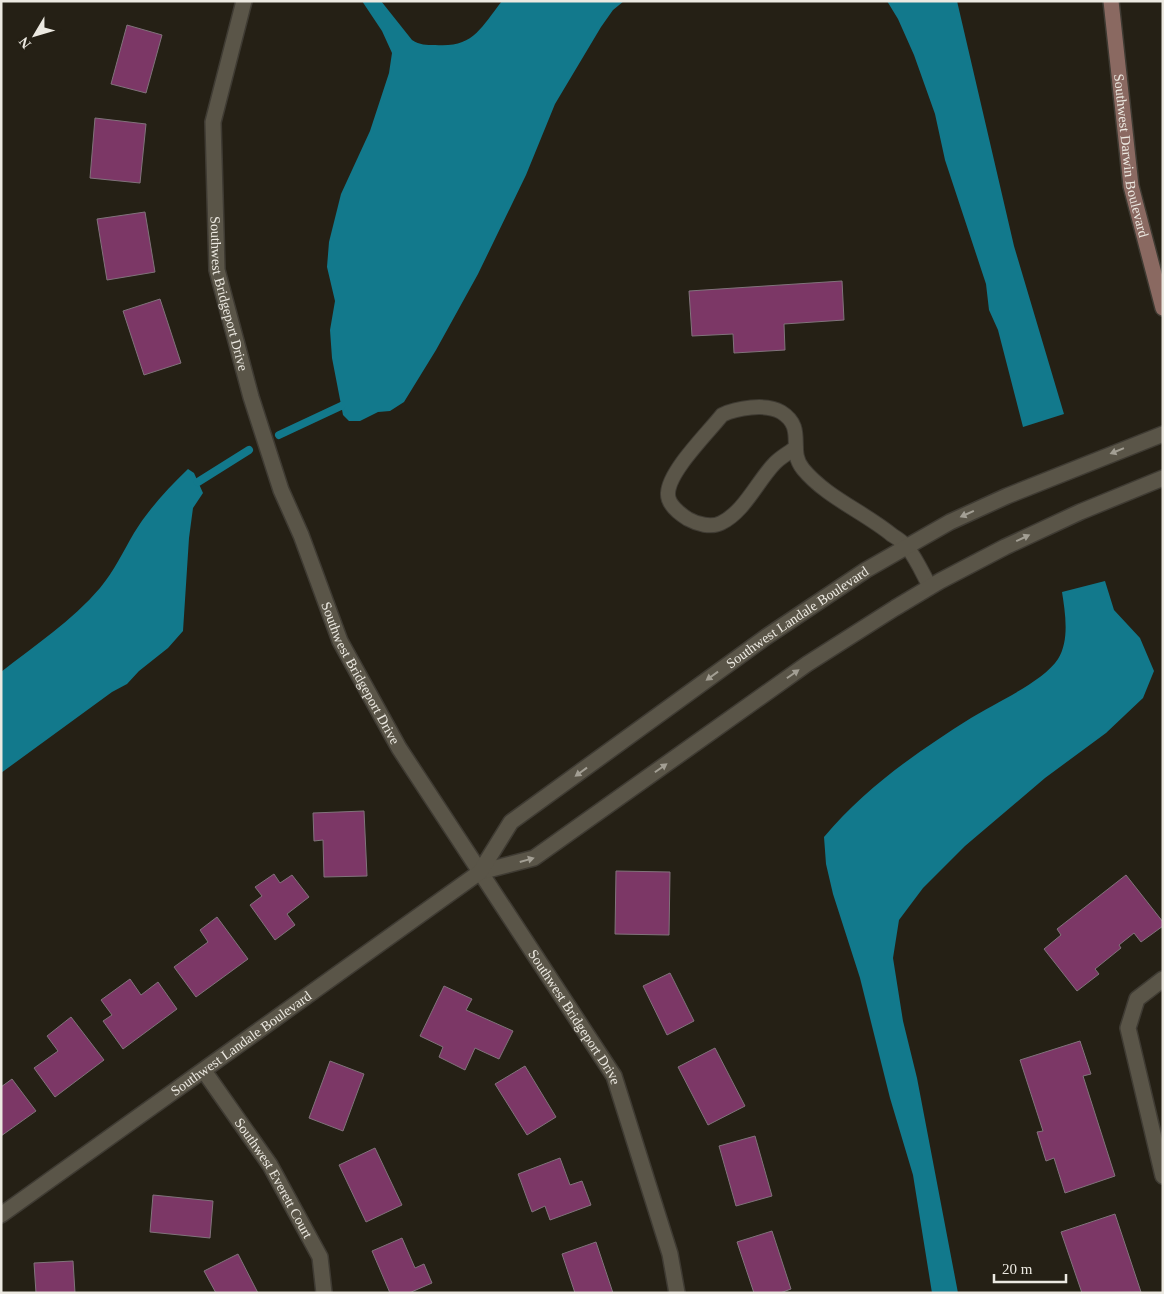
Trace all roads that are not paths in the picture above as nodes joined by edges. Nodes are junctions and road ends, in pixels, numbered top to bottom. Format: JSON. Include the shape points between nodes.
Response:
{"nodes":[{"id":1,"x":244,"y":1,"type":"edge"},
{"id":2,"x":1111,"y":1,"type":"edge"},
{"id":3,"x":1163,"y":308,"type":"edge"},
{"id":4,"x":1163,"y":434,"type":"edge"},
{"id":5,"x":796,"y":448,"type":"junction"},
{"id":6,"x":1163,"y":478,"type":"edge"},
{"id":7,"x":907,"y":546,"type":"junction"},
{"id":8,"x":930,"y":587,"type":"junction"},
{"id":9,"x":480,"y":872,"type":"junction"},
{"id":10,"x":1163,"y":979,"type":"edge"},
{"id":11,"x":204,"y":1071,"type":"junction"},
{"id":12,"x":1163,"y":1176,"type":"edge"},
{"id":13,"x":1,"y":1216,"type":"edge"},
{"id":14,"x":324,"y":1293,"type":"edge"},
{"id":15,"x":677,"y":1293,"type":"edge"}],
"edges":[{"from":1,"to":9,"type":"street","name":"Southwest Bridgeport Drive","via":[[213,122],[217,270],[251,397],[281,490],[340,641],[399,748]]},
{"from":2,"to":3,"type":"street","name":"Southwest Darwin Boulevard","via":[[1131,186]]},
{"from":4,"to":7,"type":"street","name":"Southwest Landale Boulevard","one_way":true,"via":[[1007,496]]},
{"from":5,"to":5,"type":"lane","via":[[796,430],[792,420],[778,410],[733,409],[722,415],[671,479],[667,495],[672,506],[694,522],[707,526],[719,524],[742,504],[775,463]]},
{"from":5,"to":7,"type":"lane","via":[[801,467],[814,482]]},
{"from":8,"to":6,"type":"street","name":"Southwest Landale Boulevard","one_way":true,"via":[[1005,547]]},
{"from":7,"to":8,"type":"lane"},
{"from":7,"to":9,"type":"street","name":"Southwest Landale Boulevard","one_way":true,"via":[[766,637],[511,822]]},
{"from":9,"to":8,"type":"street","name":"Southwest Landale Boulevard","one_way":true,"via":[[534,858],[807,664]]},
{"from":9,"to":11,"type":"street","name":"Southwest Landale Boulevard"},
{"from":9,"to":15,"type":"street","name":"Southwest Bridgeport Drive","via":[[614,1076],[670,1254]]},
{"from":10,"to":12,"type":"street","via":[[1137,999],[1128,1028]]},
{"from":11,"to":13,"type":"street","name":"Southwest Landale Boulevard"},
{"from":11,"to":14,"type":"street","name":"Southwest Everett Court","via":[[270,1165],[311,1240],[320,1257]]}]}
